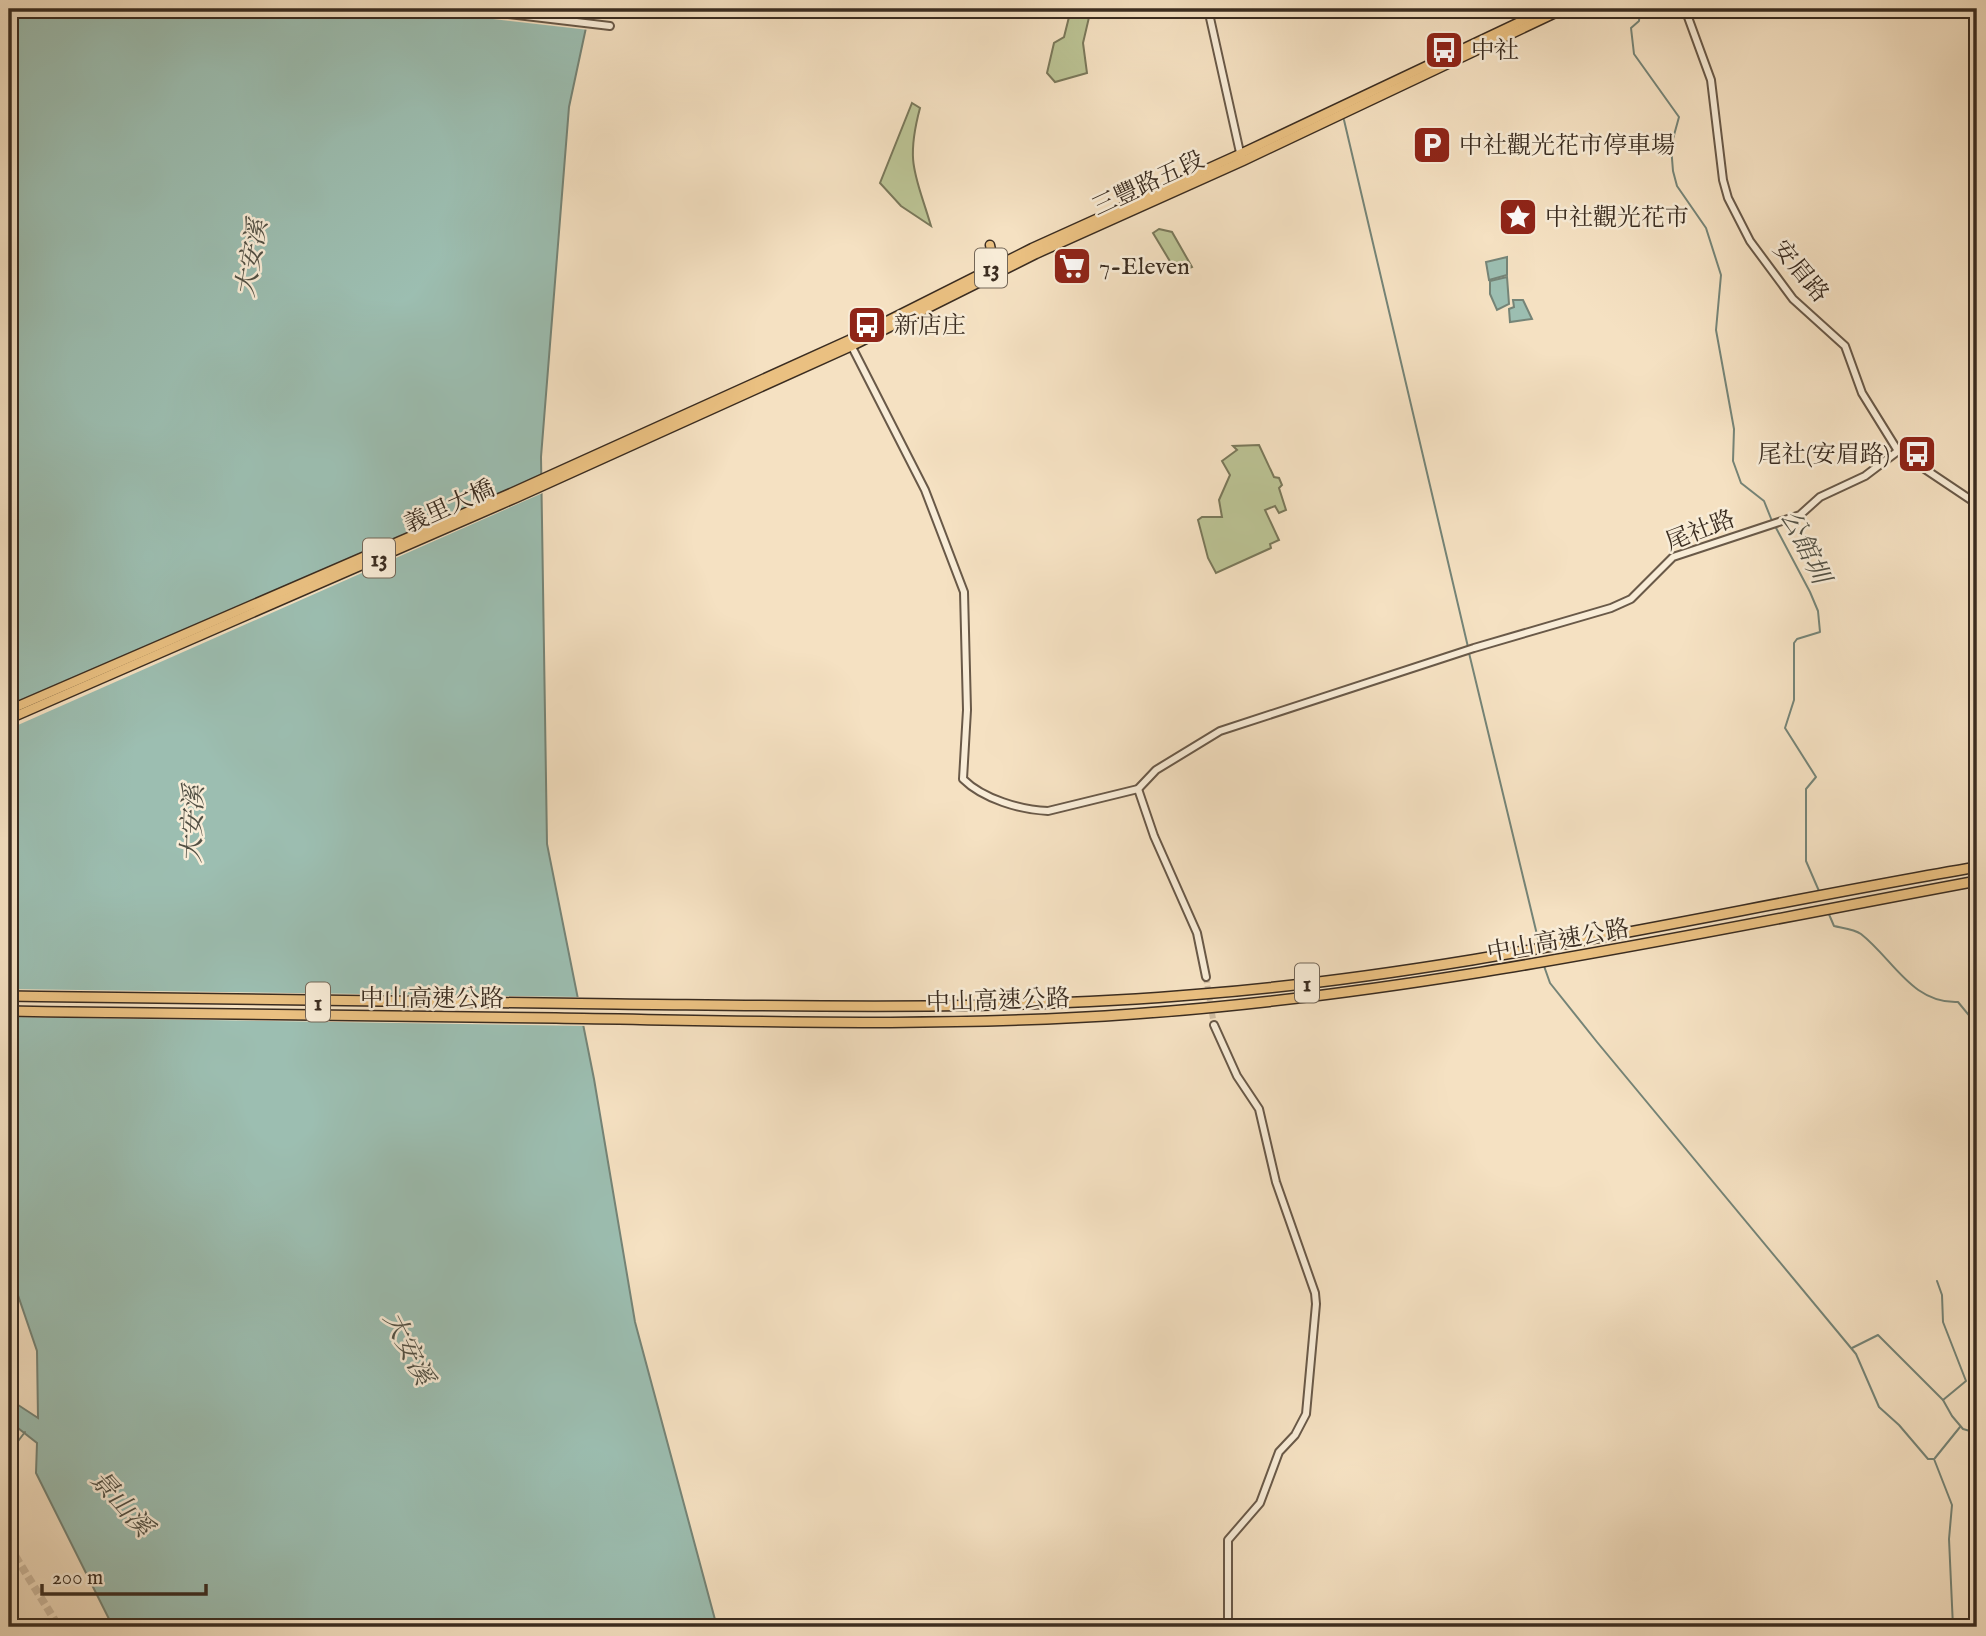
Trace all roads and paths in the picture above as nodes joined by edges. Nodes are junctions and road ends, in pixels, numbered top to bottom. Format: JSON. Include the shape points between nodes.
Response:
{"nodes":[{"id":1,"x":467,"y":9,"type":"edge"},
{"id":2,"x":1208,"y":9,"type":"edge"},
{"id":3,"x":1547,"y":9,"type":"edge"},
{"id":4,"x":1564,"y":9,"type":"edge"},
{"id":5,"x":1685,"y":9,"type":"edge"},
{"id":6,"x":610,"y":26,"type":"dead end"},
{"id":7,"x":1241,"y":157,"type":"junction"},
{"id":8,"x":990,"y":245,"type":"dead end"},
{"id":9,"x":989,"y":269,"type":"junction"},
{"id":10,"x":850,"y":343,"type":"junction"},
{"id":11,"x":746,"y":390,"type":"junction"},
{"id":12,"x":1898,"y":452,"type":"junction"},
{"id":13,"x":1977,"y":504,"type":"edge"},
{"id":14,"x":9,"y":710,"type":"edge"},
{"id":15,"x":9,"y":719,"type":"edge"},
{"id":16,"x":1138,"y":789,"type":"junction"},
{"id":17,"x":1977,"y":867,"type":"edge"},
{"id":18,"x":1977,"y":881,"type":"edge"},
{"id":19,"x":1206,"y":977,"type":"tunnel mouth"},
{"id":20,"x":9,"y":996,"type":"edge"},
{"id":21,"x":9,"y":1011,"type":"edge"},
{"id":22,"x":1214,"y":1026,"type":"tunnel mouth"},
{"id":23,"x":1228,"y":1627,"type":"edge"}],
"edges":[{"from":1,"to":6,"type":"street"},
{"from":2,"to":7,"type":"street"},
{"from":3,"to":7,"type":"main road","name":"三豐路五段","number":"13"},
{"from":4,"to":7,"type":"main road","name":"三豐路五段","number":"13"},
{"from":5,"to":12,"type":"street","name":"安眉路","via":[[1711,80],[1723,180],[1736,216],[1793,299],[1845,346],[1862,393]]},
{"from":7,"to":9,"type":"main road","name":"三豐路五段","number":"13"},
{"from":7,"to":10,"type":"main road","name":"三豐路五段","number":"13"},
{"from":8,"to":9,"type":"main road","via":[[993,260]]},
{"from":9,"to":10,"type":"main road","name":"三豐路五段","number":"13"},
{"from":10,"to":11,"type":"main road","name":"三豐路五段","number":"13"},
{"from":10,"to":16,"type":"street","via":[[925,490],[964,592],[967,710],[963,779],[1018,807],[1048,811]]},
{"from":11,"to":14,"type":"main road","name":"義里大橋","number":"13"},
{"from":11,"to":15,"type":"main road","name":"義里大橋","number":"13"},
{"from":12,"to":13,"type":"street","name":"安眉路"},
{"from":12,"to":16,"type":"street","name":"尾社路","via":[[1865,476],[1819,497],[1800,515],[1673,557],[1625,601],[1220,731],[1173,759]]},
{"from":16,"to":19,"type":"street","via":[[1197,933]]},
{"from":17,"to":20,"type":"highway","name":"中山高速公路","number":"1","via":[[1544,948],[1373,975],[1204,994],[914,1007]]},
{"from":18,"to":21,"type":"highway","name":"中山高速公路","number":"1","via":[[1574,957],[1341,995],[1236,1006],[1004,1020]]},
{"from":22,"to":23,"type":"street","via":[[1237,1076],[1259,1109],[1276,1182],[1316,1304],[1306,1414],[1295,1436],[1279,1452],[1261,1503],[1230,1536]]}]}
